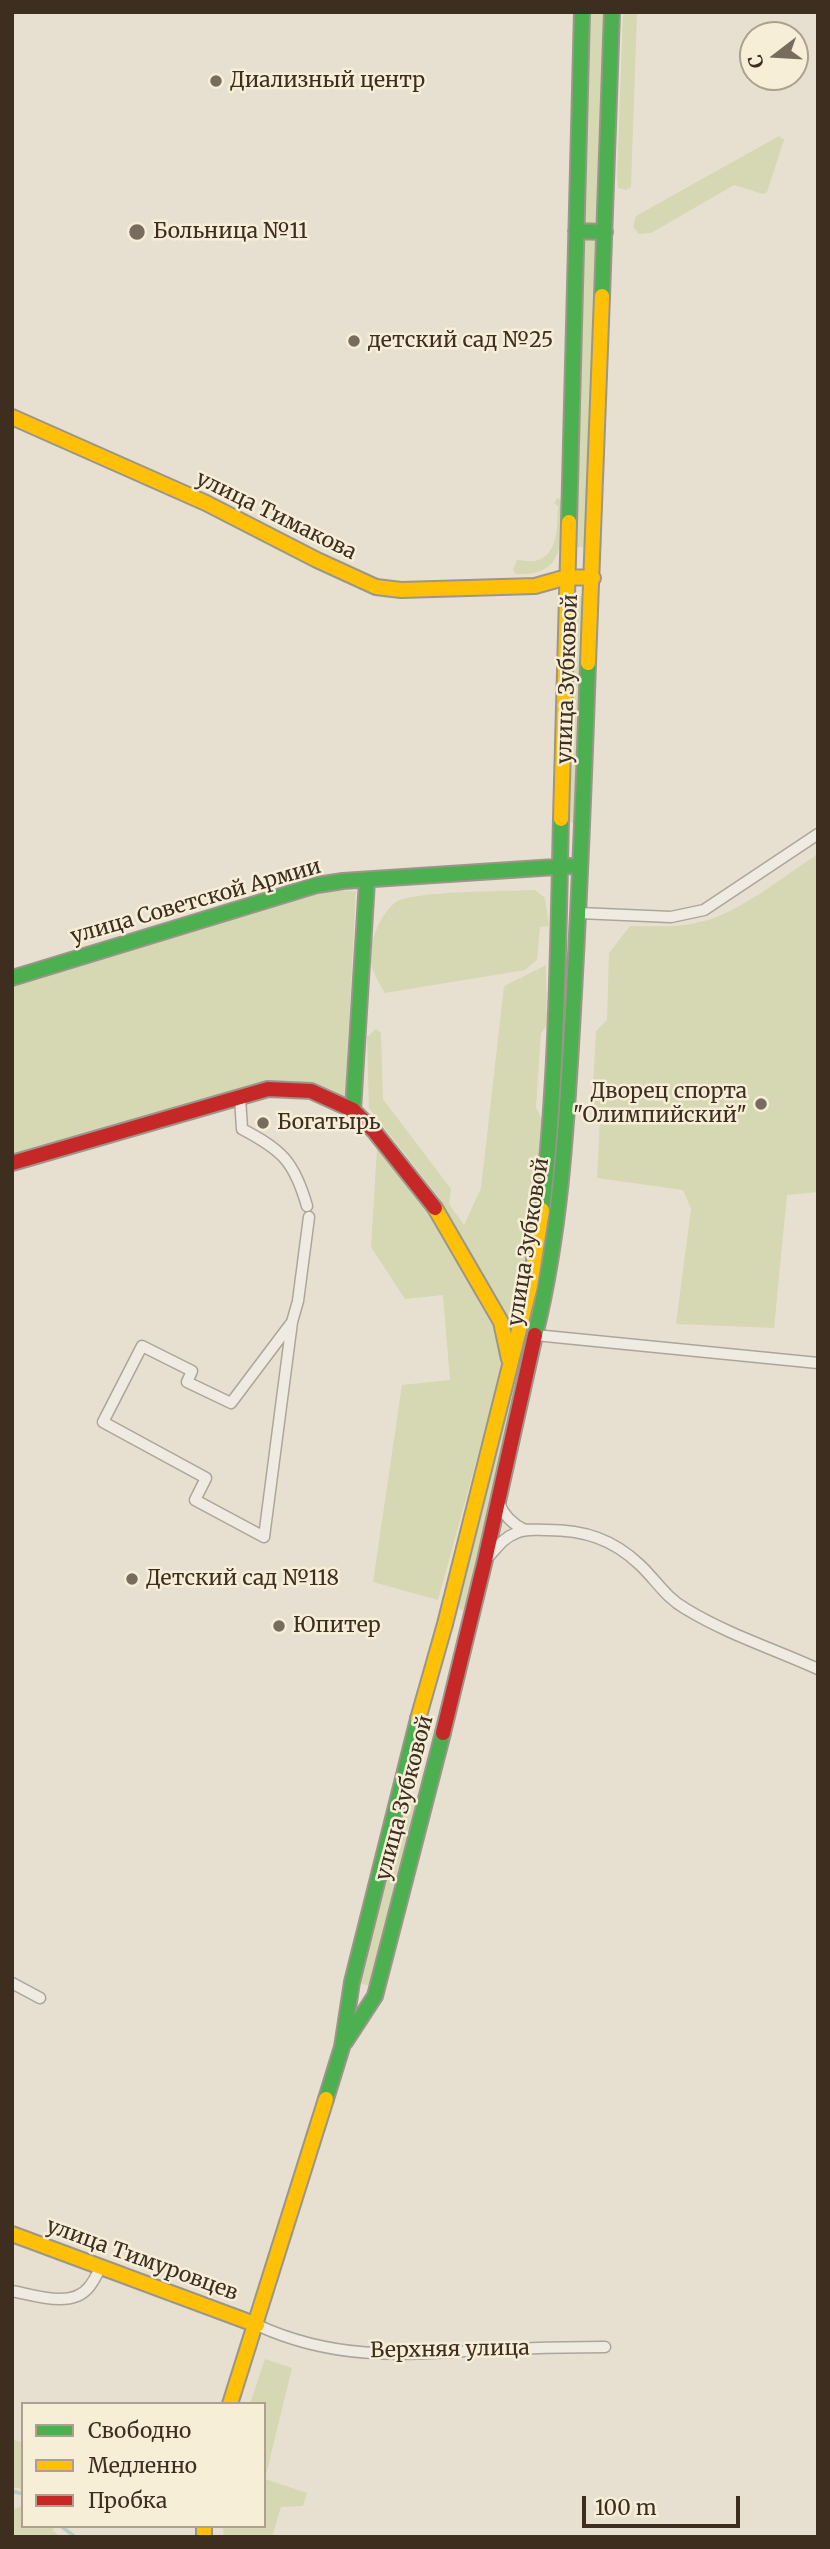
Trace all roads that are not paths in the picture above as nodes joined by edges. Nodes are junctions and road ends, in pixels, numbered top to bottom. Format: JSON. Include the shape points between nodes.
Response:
{"nodes":[{"id":1,"x":582,"y":12,"type":"edge"},
{"id":2,"x":612,"y":12,"type":"edge"},
{"id":3,"x":576,"y":231,"type":"junction"},
{"id":4,"x":605,"y":232,"type":"junction"},
{"id":5,"x":12,"y":417,"type":"edge"},
{"id":6,"x":567,"y":577,"type":"junction"},
{"id":7,"x":593,"y":578,"type":"junction"},
{"id":8,"x":818,"y":834,"type":"edge"},
{"id":9,"x":580,"y":865,"type":"junction"},
{"id":10,"x":562,"y":867,"type":"junction"},
{"id":11,"x":367,"y":881,"type":"junction"},
{"id":12,"x":579,"y":913,"type":"junction"},
{"id":13,"x":12,"y":978,"type":"edge"},
{"id":14,"x":240,"y":1097,"type":"junction"},
{"id":15,"x":353,"y":1110,"type":"junction"},
{"id":16,"x":12,"y":1163,"type":"edge"},
{"id":17,"x":307,"y":1206,"type":"dead end"},
{"id":18,"x":309,"y":1217,"type":"dead end"},
{"id":19,"x":292,"y":1322,"type":"junction"},
{"id":20,"x":501,"y":1322,"type":"junction"},
{"id":21,"x":516,"y":1339,"type":"junction"},
{"id":22,"x":534,"y":1340,"type":"junction"},
{"id":23,"x":818,"y":1363,"type":"edge"},
{"id":24,"x":510,"y":1367,"type":"junction"},
{"id":25,"x":498,"y":1502,"type":"junction"},
{"id":26,"x":525,"y":1530,"type":"junction"},
{"id":27,"x":485,"y":1560,"type":"junction"},
{"id":28,"x":449,"y":1605,"type":"junction"},
{"id":29,"x":472,"y":1615,"type":"junction"},
{"id":30,"x":818,"y":1669,"type":"edge"},
{"id":31,"x":414,"y":1735,"type":"junction"},
{"id":32,"x":442,"y":1744,"type":"junction"},
{"id":33,"x":406,"y":1768,"type":"junction"},
{"id":34,"x":433,"y":1776,"type":"junction"},
{"id":35,"x":400,"y":1798,"type":"junction"},
{"id":36,"x":426,"y":1803,"type":"junction"},
{"id":37,"x":352,"y":1982,"type":"junction"},
{"id":38,"x":12,"y":1983,"type":"edge"},
{"id":39,"x":375,"y":1996,"type":"junction"},
{"id":40,"x":40,"y":1998,"type":"dead end"},
{"id":41,"x":342,"y":2048,"type":"junction"},
{"id":42,"x":12,"y":2234,"type":"edge"},
{"id":43,"x":101,"y":2267,"type":"junction"},
{"id":44,"x":12,"y":2291,"type":"edge"},
{"id":45,"x":257,"y":2325,"type":"junction"},
{"id":46,"x":605,"y":2347,"type":"dead end"},
{"id":47,"x":231,"y":2402,"type":"edge"}],
"edges":[{"from":1,"to":3,"type":"main road","name":"улица Зубковой"},
{"from":2,"to":4,"type":"main road","name":"улица Зубковой"},
{"from":3,"to":4,"type":"main road"},
{"from":3,"to":6,"type":"main road","name":"улица Зубковой"},
{"from":4,"to":7,"type":"main road","name":"улица Зубковой"},
{"from":5,"to":6,"type":"main road","name":"улица Тимакова","via":[[206,503],[376,587],[535,586]]},
{"from":6,"to":7,"type":"main road","name":"улица Тимакова"},
{"from":6,"to":10,"type":"main road","name":"улица Зубковой"},
{"from":7,"to":9,"type":"main road","name":"улица Зубковой"},
{"from":8,"to":12,"type":"street","via":[[704,910],[671,917]]},
{"from":9,"to":10,"type":"main road","name":"улица Советской Армии"},
{"from":9,"to":12,"type":"main road","name":"улица Зубковой"},
{"from":10,"to":11,"type":"main road","name":"улица Советской Армии"},
{"from":10,"to":21,"type":"main road","name":"улица Зубковой","via":[[549,1151],[530,1286]]},
{"from":11,"to":13,"type":"main road","name":"улица Советской Армии","via":[[317,886]]},
{"from":11,"to":15,"type":"main road"},
{"from":12,"to":22,"type":"main road","name":"улица Зубковой","via":[[565,1153],[547,1284]]},
{"from":14,"to":15,"type":"main road","via":[[268,1089],[311,1091]]},
{"from":14,"to":16,"type":"main road"},
{"from":14,"to":17,"type":"street","via":[[242,1129],[278,1149],[299,1177]]},
{"from":15,"to":20,"type":"main road","via":[[433,1204]]},
{"from":18,"to":19,"type":"street","via":[[299,1301]]},
{"from":19,"to":19,"type":"street","via":[[281,1402],[264,1537],[195,1500],[206,1478],[103,1422],[142,1346],[192,1371],[187,1382],[231,1403]]},
{"from":20,"to":21,"type":"main road","name":"улица Зубковой"},
{"from":20,"to":24,"type":"main road"},
{"from":21,"to":22,"type":"main road","name":"улица Зубковой"},
{"from":21,"to":24,"type":"main road","name":"улица Зубковой"},
{"from":22,"to":23,"type":"street"},
{"from":22,"to":25,"type":"main road","name":"улица Зубковой"},
{"from":24,"to":28,"type":"main road","name":"улица Зубковой"},
{"from":25,"to":26,"type":"street","via":[[512,1523]]},
{"from":25,"to":27,"type":"main road","name":"улица Зубковой"},
{"from":26,"to":27,"type":"street","via":[[502,1540]]},
{"from":26,"to":30,"type":"street","via":[[574,1531],[607,1541],[688,1611]]},
{"from":27,"to":29,"type":"main road","name":"улица Зубковой"},
{"from":28,"to":29,"type":"main road","via":[[451,1620],[460,1623]]},
{"from":28,"to":31,"type":"main road","name":"улица Зубковой"},
{"from":29,"to":32,"type":"main road","name":"улица Зубковой"},
{"from":31,"to":32,"type":"main road"},
{"from":31,"to":33,"type":"main road","name":"улица Зубковой"},
{"from":32,"to":34,"type":"main road","name":"улица Зубковой"},
{"from":33,"to":34,"type":"main road","via":[[411,1781],[423,1783]]},
{"from":33,"to":35,"type":"main road","name":"улица Зубковой"},
{"from":34,"to":36,"type":"main road","name":"улица Зубковой"},
{"from":35,"to":36,"type":"main road","via":[[409,1791],[421,1792]]},
{"from":35,"to":37,"type":"main road","name":"улица Зубковой"},
{"from":36,"to":39,"type":"main road","name":"улица Зубковой"},
{"from":37,"to":39,"type":"main road","via":[[355,1997],[365,2001]]},
{"from":37,"to":41,"type":"main road","name":"улица Зубковой"},
{"from":38,"to":40,"type":"street"},
{"from":39,"to":41,"type":"main road","name":"улица Зубковой"},
{"from":41,"to":45,"type":"main road","name":"улица Зубковой"},
{"from":42,"to":43,"type":"main road","name":"улица Тимуровцев"},
{"from":43,"to":44,"type":"street","via":[[88,2290],[66,2299]]},
{"from":43,"to":45,"type":"main road","name":"улица Тимуровцев"},
{"from":45,"to":46,"type":"street","name":"Верхняя улица","via":[[287,2339],[328,2349],[377,2354]]},
{"from":45,"to":47,"type":"main road","name":"улица Зубковой"}]}
